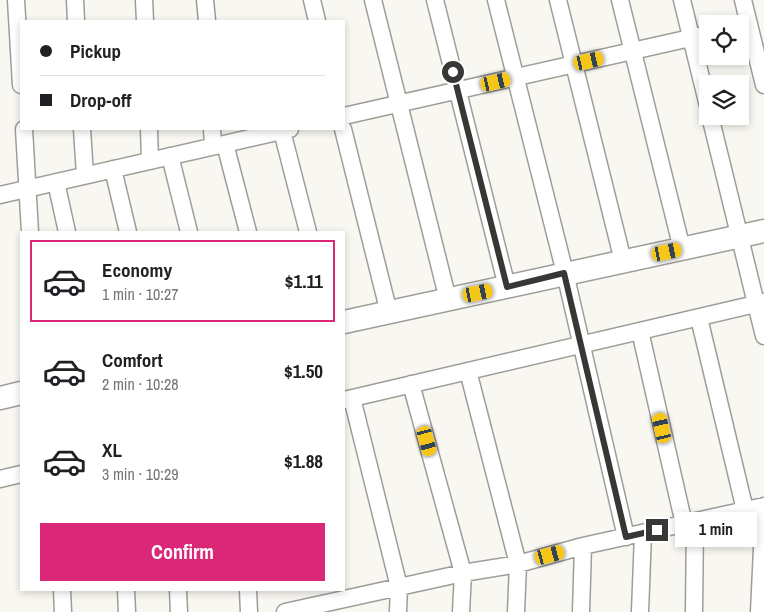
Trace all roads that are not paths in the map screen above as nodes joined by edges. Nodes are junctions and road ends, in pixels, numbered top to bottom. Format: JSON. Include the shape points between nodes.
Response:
{"nodes":[{"id":1,"x":16,"y":0,"type":"edge"},
{"id":2,"x":75,"y":0,"type":"edge"},
{"id":3,"x":144,"y":0,"type":"edge"},
{"id":4,"x":206,"y":0,"type":"edge"},
{"id":5,"x":312,"y":0,"type":"edge"},
{"id":6,"x":374,"y":0,"type":"edge"},
{"id":7,"x":435,"y":0,"type":"edge"},
{"id":8,"x":496,"y":0,"type":"edge"},
{"id":9,"x":558,"y":0,"type":"edge"},
{"id":10,"x":620,"y":0,"type":"edge"},
{"id":11,"x":682,"y":0,"type":"edge"},
{"id":12,"x":743,"y":0,"type":"edge"},
{"id":13,"x":76,"y":20,"type":"edge"},
{"id":14,"x":145,"y":20,"type":"edge"},
{"id":15,"x":206,"y":20,"type":"edge"},
{"id":16,"x":317,"y":20,"type":"edge"},
{"id":17,"x":751,"y":24,"type":"edge"},
{"id":18,"x":699,"y":36,"type":"edge"},
{"id":19,"x":691,"y":38,"type":"junction"},
{"id":20,"x":633,"y":51,"type":"junction"},
{"id":21,"x":574,"y":64,"type":"junction"},
{"id":22,"x":20,"y":68,"type":"edge"},
{"id":23,"x":700,"y":75,"type":"edge"},
{"id":24,"x":516,"y":78,"type":"junction"},
{"id":25,"x":764,"y":85,"type":"edge"},
{"id":26,"x":458,"y":91,"type":"junction"},
{"id":27,"x":399,"y":104,"type":"junction"},
{"id":28,"x":345,"y":116,"type":"edge"},
{"id":29,"x":712,"y":125,"type":"edge"},
{"id":30,"x":24,"y":130,"type":"edge"},
{"id":31,"x":82,"y":130,"type":"edge"},
{"id":32,"x":149,"y":130,"type":"edge"},
{"id":33,"x":212,"y":130,"type":"edge"},
{"id":34,"x":286,"y":130,"type":"edge"},
{"id":35,"x":343,"y":130,"type":"edge"},
{"id":36,"x":219,"y":145,"type":"junction"},
{"id":37,"x":170,"y":156,"type":"junction"},
{"id":38,"x":150,"y":160,"type":"junction"},
{"id":39,"x":113,"y":169,"type":"junction"},
{"id":40,"x":85,"y":175,"type":"junction"},
{"id":41,"x":56,"y":182,"type":"junction"},
{"id":42,"x":27,"y":188,"type":"junction"},
{"id":43,"x":0,"y":195,"type":"edge"},
{"id":44,"x":764,"y":230,"type":"edge"},
{"id":45,"x":30,"y":231,"type":"edge"},
{"id":46,"x":67,"y":231,"type":"edge"},
{"id":47,"x":128,"y":231,"type":"edge"},
{"id":48,"x":189,"y":231,"type":"edge"},
{"id":49,"x":248,"y":231,"type":"edge"},
{"id":50,"x":308,"y":231,"type":"edge"},
{"id":51,"x":739,"y":236,"type":"junction"},
{"id":52,"x":682,"y":249,"type":"junction"},
{"id":53,"x":623,"y":261,"type":"junction"},
{"id":54,"x":564,"y":273,"type":"junction"},
{"id":55,"x":507,"y":287,"type":"junction"},
{"id":56,"x":448,"y":300,"type":"junction"},
{"id":57,"x":760,"y":303,"type":"edge"},
{"id":58,"x":389,"y":313,"type":"junction"},
{"id":59,"x":699,"y":318,"type":"junction"},
{"id":60,"x":345,"y":322,"type":"edge"},
{"id":61,"x":640,"y":331,"type":"junction"},
{"id":62,"x":764,"y":336,"type":"edge"},
{"id":63,"x":581,"y":345,"type":"junction"},
{"id":64,"x":468,"y":371,"type":"junction"},
{"id":65,"x":411,"y":384,"type":"junction"},
{"id":66,"x":20,"y":393,"type":"edge"},
{"id":67,"x":0,"y":398,"type":"edge"},
{"id":68,"x":348,"y":399,"type":"edge"},
{"id":69,"x":20,"y":474,"type":"edge"},
{"id":70,"x":0,"y":479,"type":"edge"},
{"id":71,"x":764,"y":506,"type":"edge"},
{"id":72,"x":745,"y":510,"type":"junction"},
{"id":73,"x":690,"y":523,"type":"junction"},
{"id":74,"x":643,"y":533,"type":"junction"},
{"id":75,"x":626,"y":537,"type":"junction"},
{"id":76,"x":583,"y":546,"type":"junction"},
{"id":77,"x":518,"y":564,"type":"junction"},
{"id":78,"x":463,"y":573,"type":"junction"},
{"id":79,"x":399,"y":587,"type":"junction"},
{"id":80,"x":62,"y":591,"type":"edge"},
{"id":81,"x":126,"y":591,"type":"edge"},
{"id":82,"x":178,"y":591,"type":"edge"},
{"id":83,"x":248,"y":591,"type":"edge"},
{"id":84,"x":339,"y":601,"type":"edge"},
{"id":85,"x":63,"y":612,"type":"edge"},
{"id":86,"x":127,"y":612,"type":"edge"},
{"id":87,"x":179,"y":612,"type":"edge"},
{"id":88,"x":249,"y":612,"type":"edge"},
{"id":89,"x":285,"y":612,"type":"edge"},
{"id":90,"x":398,"y":612,"type":"edge"},
{"id":91,"x":462,"y":612,"type":"edge"},
{"id":92,"x":516,"y":612,"type":"edge"},
{"id":93,"x":580,"y":612,"type":"edge"},
{"id":94,"x":640,"y":612,"type":"edge"},
{"id":95,"x":694,"y":612,"type":"edge"},
{"id":96,"x":759,"y":612,"type":"edge"}],
"edges":[{"from":1,"to":22,"type":"street"},
{"from":2,"to":13,"type":"street"},
{"from":3,"to":14,"type":"street"},
{"from":4,"to":15,"type":"street"},
{"from":5,"to":16,"type":"street"},
{"from":6,"to":27,"type":"street"},
{"from":7,"to":26,"type":"street"},
{"from":8,"to":24,"type":"street"},
{"from":9,"to":21,"type":"street"},
{"from":10,"to":20,"type":"street"},
{"from":11,"to":19,"type":"street"},
{"from":12,"to":17,"type":"street"},
{"from":17,"to":25,"type":"street"},
{"from":18,"to":19,"type":"street"},
{"from":19,"to":20,"type":"street"},
{"from":19,"to":23,"type":"street"},
{"from":20,"to":21,"type":"street"},
{"from":20,"to":52,"type":"street"},
{"from":21,"to":24,"type":"street"},
{"from":21,"to":53,"type":"street"},
{"from":24,"to":26,"type":"street"},
{"from":24,"to":54,"type":"street"},
{"from":26,"to":27,"type":"street"},
{"from":26,"to":55,"type":"street"},
{"from":27,"to":28,"type":"street"},
{"from":27,"to":56,"type":"street"},
{"from":29,"to":51,"type":"street"},
{"from":30,"to":42,"type":"street"},
{"from":31,"to":40,"type":"street"},
{"from":32,"to":38,"type":"street"},
{"from":33,"to":36,"type":"street"},
{"from":34,"to":36,"type":"street"},
{"from":34,"to":50,"type":"street"},
{"from":35,"to":58,"type":"street"},
{"from":36,"to":37,"type":"street"},
{"from":36,"to":49,"type":"street"},
{"from":37,"to":38,"type":"street"},
{"from":37,"to":48,"type":"street"},
{"from":38,"to":39,"type":"street"},
{"from":39,"to":40,"type":"street"},
{"from":39,"to":47,"type":"street"},
{"from":40,"to":41,"type":"street"},
{"from":41,"to":42,"type":"street"},
{"from":41,"to":46,"type":"street"},
{"from":42,"to":43,"type":"street"},
{"from":42,"to":45,"type":"street"},
{"from":44,"to":51,"type":"street"},
{"from":51,"to":52,"type":"street"},
{"from":51,"to":57,"type":"street"},
{"from":52,"to":53,"type":"street"},
{"from":53,"to":54,"type":"street"},
{"from":54,"to":55,"type":"street"},
{"from":54,"to":63,"type":"street"},
{"from":55,"to":56,"type":"street"},
{"from":56,"to":58,"type":"street"},
{"from":57,"to":59,"type":"street"},
{"from":57,"to":62,"type":"street"},
{"from":58,"to":60,"type":"street"},
{"from":59,"to":61,"type":"street"},
{"from":59,"to":72,"type":"street"},
{"from":61,"to":63,"type":"street"},
{"from":61,"to":73,"type":"street"},
{"from":63,"to":64,"type":"street"},
{"from":63,"to":75,"type":"street"},
{"from":64,"to":65,"type":"street"},
{"from":64,"to":77,"type":"street"},
{"from":65,"to":68,"type":"street"},
{"from":65,"to":78,"type":"street"},
{"from":66,"to":67,"type":"street"},
{"from":68,"to":79,"type":"street"},
{"from":69,"to":70,"type":"street"},
{"from":71,"to":72,"type":"street"},
{"from":71,"to":96,"type":"street"},
{"from":72,"to":73,"type":"street"},
{"from":73,"to":74,"type":"street"},
{"from":73,"to":95,"type":"street"},
{"from":74,"to":75,"type":"street"},
{"from":74,"to":94,"type":"street"},
{"from":75,"to":76,"type":"street"},
{"from":76,"to":77,"type":"street"},
{"from":76,"to":93,"type":"street"},
{"from":77,"to":78,"type":"street"},
{"from":77,"to":92,"type":"street"},
{"from":78,"to":79,"type":"street"},
{"from":78,"to":91,"type":"street"},
{"from":79,"to":84,"type":"street"},
{"from":79,"to":90,"type":"street"},
{"from":80,"to":85,"type":"street"},
{"from":81,"to":86,"type":"street"},
{"from":82,"to":87,"type":"street"},
{"from":83,"to":88,"type":"street"},
{"from":84,"to":89,"type":"street"}]}
